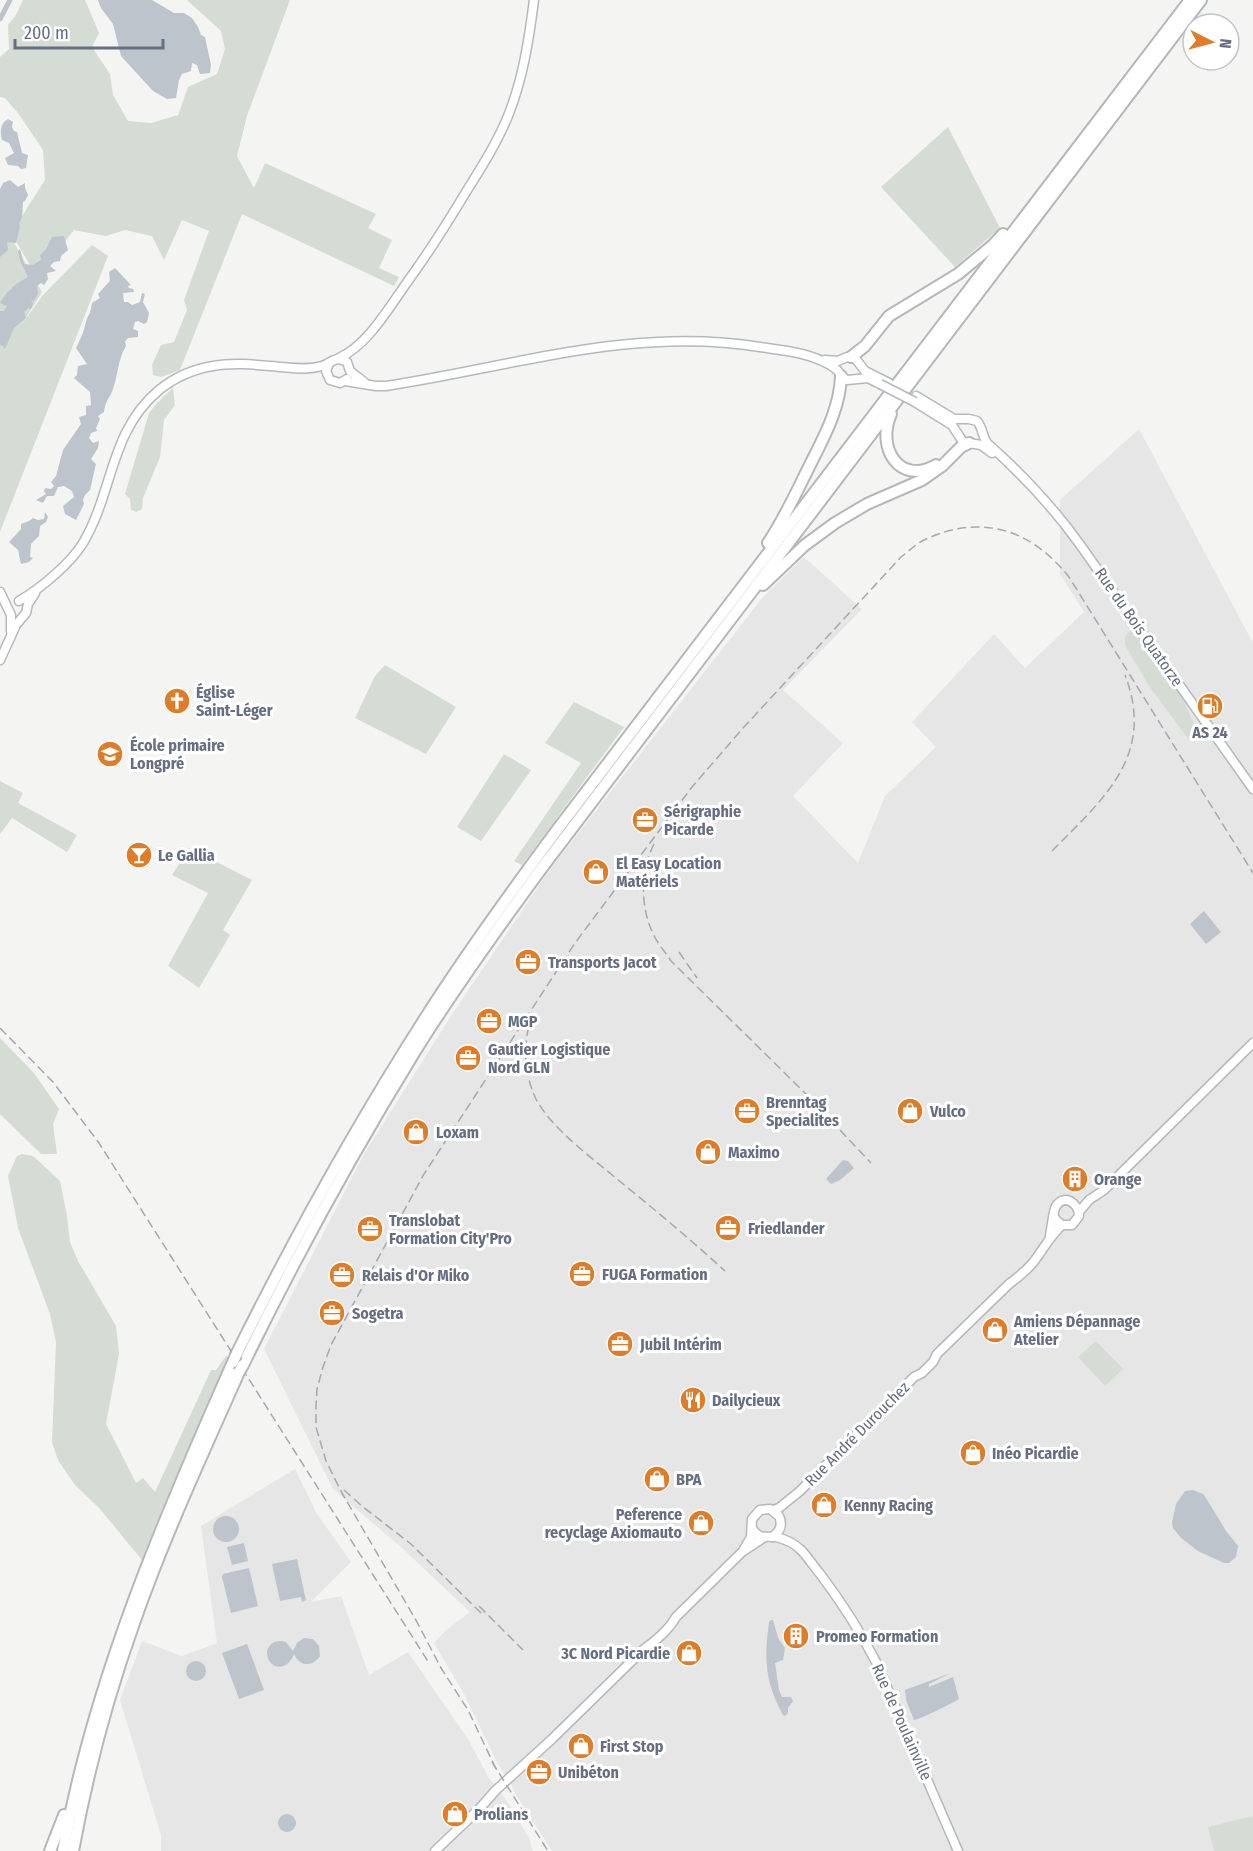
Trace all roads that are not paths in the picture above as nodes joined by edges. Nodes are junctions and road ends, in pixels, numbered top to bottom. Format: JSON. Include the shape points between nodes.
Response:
{"nodes":[{"id":1,"x":534,"y":0,"type":"edge"},
{"id":2,"x":1190,"y":0,"type":"edge"},
{"id":3,"x":1201,"y":0,"type":"edge"},
{"id":4,"x":1050,"y":182,"type":"junction"},
{"id":5,"x":356,"y":348,"type":"junction"},
{"id":6,"x":339,"y":358,"type":"junction"},
{"id":7,"x":847,"y":358,"type":"junction"},
{"id":8,"x":820,"y":360,"type":"junction"},
{"id":9,"x":328,"y":363,"type":"junction"},
{"id":10,"x":350,"y":368,"type":"junction"},
{"id":11,"x":862,"y":368,"type":"junction"},
{"id":12,"x":308,"y":369,"type":"junction"},
{"id":13,"x":839,"y":374,"type":"junction"},
{"id":14,"x":327,"y":377,"type":"junction"},
{"id":15,"x":857,"y":378,"type":"junction"},
{"id":16,"x":345,"y":381,"type":"junction"},
{"id":17,"x":885,"y":383,"type":"junction"},
{"id":18,"x":370,"y":386,"type":"junction"},
{"id":19,"x":908,"y":386,"type":"junction"},
{"id":20,"x":916,"y":399,"type":"junction"},
{"id":21,"x":965,"y":420,"type":"junction"},
{"id":22,"x":982,"y":433,"type":"junction"},
{"id":23,"x":958,"y":434,"type":"junction"},
{"id":24,"x":971,"y":443,"type":"junction"},
{"id":25,"x":1016,"y":471,"type":"junction"},
{"id":26,"x":752,"y":575,"type":"junction"},
{"id":27,"x":39,"y":588,"type":"junction"},
{"id":28,"x":0,"y":591,"type":"edge"},
{"id":29,"x":17,"y":601,"type":"junction"},
{"id":30,"x":741,"y":605,"type":"junction"},
{"id":31,"x":27,"y":608,"type":"junction"},
{"id":32,"x":10,"y":612,"type":"junction"},
{"id":33,"x":21,"y":618,"type":"junction"},
{"id":34,"x":10,"y":636,"type":"junction"},
{"id":35,"x":0,"y":660,"type":"edge"},
{"id":36,"x":1253,"y":789,"type":"edge"},
{"id":37,"x":1253,"y":1043,"type":"edge"},
{"id":38,"x":1089,"y":1200,"type":"junction"},
{"id":39,"x":1073,"y":1202,"type":"junction"},
{"id":40,"x":1079,"y":1212,"type":"junction"},
{"id":41,"x":1054,"y":1216,"type":"junction"},
{"id":42,"x":1062,"y":1225,"type":"junction"},
{"id":43,"x":1049,"y":1238,"type":"junction"},
{"id":44,"x":238,"y":1364,"type":"junction"},
{"id":45,"x":800,"y":1491,"type":"junction"},
{"id":46,"x":773,"y":1510,"type":"junction"},
{"id":47,"x":781,"y":1523,"type":"junction"},
{"id":48,"x":752,"y":1528,"type":"junction"},
{"id":49,"x":767,"y":1537,"type":"junction"},
{"id":50,"x":791,"y":1542,"type":"junction"},
{"id":51,"x":742,"y":1552,"type":"junction"},
{"id":52,"x":75,"y":1794,"type":"junction"},
{"id":53,"x":50,"y":1851,"type":"edge"},
{"id":54,"x":63,"y":1851,"type":"edge"},
{"id":55,"x":73,"y":1851,"type":"edge"},
{"id":56,"x":435,"y":1851,"type":"edge"},
{"id":57,"x":958,"y":1851,"type":"edge"}],
"edges":[{"from":1,"to":5,"type":"main road","via":[[518,87],[490,153],[435,243]]},
{"from":2,"to":4,"type":"highway"},
{"from":3,"to":19,"type":"highway"},
{"from":4,"to":7,"type":"highway","via":[[993,245],[958,274],[889,316],[864,346]]},
{"from":4,"to":26,"type":"highway"},
{"from":5,"to":6,"type":"main road"},
{"from":5,"to":10,"type":"main road"},
{"from":6,"to":9,"type":"main road"},
{"from":6,"to":10,"type":"main road"},
{"from":7,"to":8,"type":"main road"},
{"from":7,"to":11,"type":"main road","via":[[858,360]]},
{"from":7,"to":13,"type":"main road","via":[[839,364]]},
{"from":8,"to":13,"type":"main road"},
{"from":8,"to":18,"type":"main road","via":[[738,344],[661,340]]},
{"from":9,"to":12,"type":"main road"},
{"from":9,"to":14,"type":"main road"},
{"from":10,"to":16,"type":"main road"},
{"from":10,"to":18,"type":"main road"},
{"from":11,"to":15,"type":"main road"},
{"from":11,"to":17,"type":"main road"},
{"from":12,"to":14,"type":"main road"},
{"from":12,"to":27,"type":"main road","via":[[221,365],[187,374],[164,386],[129,424],[91,528],[78,550]]},
{"from":13,"to":15,"type":"main road","via":[[847,380]]},
{"from":13,"to":26,"type":"highway","via":[[838,397],[828,427]]},
{"from":14,"to":16,"type":"main road","via":[[334,382]]},
{"from":15,"to":17,"type":"main road"},
{"from":16,"to":18,"type":"main road"},
{"from":17,"to":20,"type":"main road"},
{"from":19,"to":23,"type":"highway","via":[[886,426],[886,443],[893,459],[907,469],[928,469],[952,451]]},
{"from":19,"to":30,"type":"highway"},
{"from":20,"to":21,"type":"main road","via":[[954,419]]},
{"from":20,"to":23,"type":"main road"},
{"from":21,"to":22,"type":"main road","via":[[977,421]]},
{"from":21,"to":23,"type":"main road","via":[[959,424]]},
{"from":22,"to":24,"type":"main road"},
{"from":22,"to":25,"type":"main road","name":"Rue du Bois Quatorze"},
{"from":23,"to":24,"type":"main road","via":[[963,442]]},
{"from":24,"to":25,"type":"main road","name":"Rue du Bois Quatorze","via":[[986,448]]},
{"from":24,"to":30,"type":"highway","via":[[931,474],[867,504],[828,528]]},
{"from":25,"to":36,"type":"main road","name":"Rue du Bois Quatorze","via":[[1074,536]]},
{"from":26,"to":44,"type":"highway","via":[[522,877],[425,1018],[319,1197]]},
{"from":27,"to":29,"type":"main road"},
{"from":27,"to":31,"type":"main road"},
{"from":28,"to":29,"type":"main road"},
{"from":28,"to":32,"type":"main road"},
{"from":29,"to":31,"type":"main road"},
{"from":29,"to":32,"type":"main road","via":[[12,603]]},
{"from":30,"to":44,"type":"highway","via":[[541,869],[415,1051]]},
{"from":31,"to":33,"type":"main road"},
{"from":32,"to":33,"type":"main road"},
{"from":32,"to":34,"type":"main road"},
{"from":33,"to":34,"type":"main road"},
{"from":34,"to":35,"type":"main road"},
{"from":37,"to":38,"type":"main road","via":[[1104,1190]]},
{"from":38,"to":39,"type":"main road"},
{"from":38,"to":40,"type":"main road"},
{"from":39,"to":40,"type":"main road"},
{"from":39,"to":41,"type":"main road","via":[[1059,1203]]},
{"from":40,"to":42,"type":"main road","via":[[1075,1223]]},
{"from":41,"to":42,"type":"main road"},
{"from":41,"to":43,"type":"main road"},
{"from":42,"to":43,"type":"main road","name":"Rue André Durouchez"},
{"from":43,"to":45,"type":"main road","name":"Rue André Durouchez","via":[[1009,1284],[918,1369]]},
{"from":44,"to":52,"type":"highway","via":[[179,1486],[131,1608],[103,1689]]},
{"from":44,"to":55,"type":"highway","via":[[134,1624],[97,1745]]},
{"from":45,"to":46,"type":"main road","name":"Rue André Durouchez"},
{"from":45,"to":47,"type":"main road","name":"Rue André Durouchez"},
{"from":46,"to":47,"type":"main road"},
{"from":46,"to":48,"type":"main road","via":[[764,1508],[757,1512]]},
{"from":47,"to":49,"type":"main road","via":[[776,1534]]},
{"from":47,"to":50,"type":"main road","name":"Rue de Poulainville"},
{"from":48,"to":49,"type":"main road"},
{"from":48,"to":51,"type":"main road"},
{"from":49,"to":50,"type":"main road"},
{"from":49,"to":51,"type":"main road"},
{"from":50,"to":57,"type":"main road","name":"Rue de Poulainville","via":[[835,1594],[864,1638]]},
{"from":51,"to":56,"type":"main road"},
{"from":52,"to":53,"type":"highway","via":[[69,1800]]},
{"from":52,"to":54,"type":"highway"}]}
